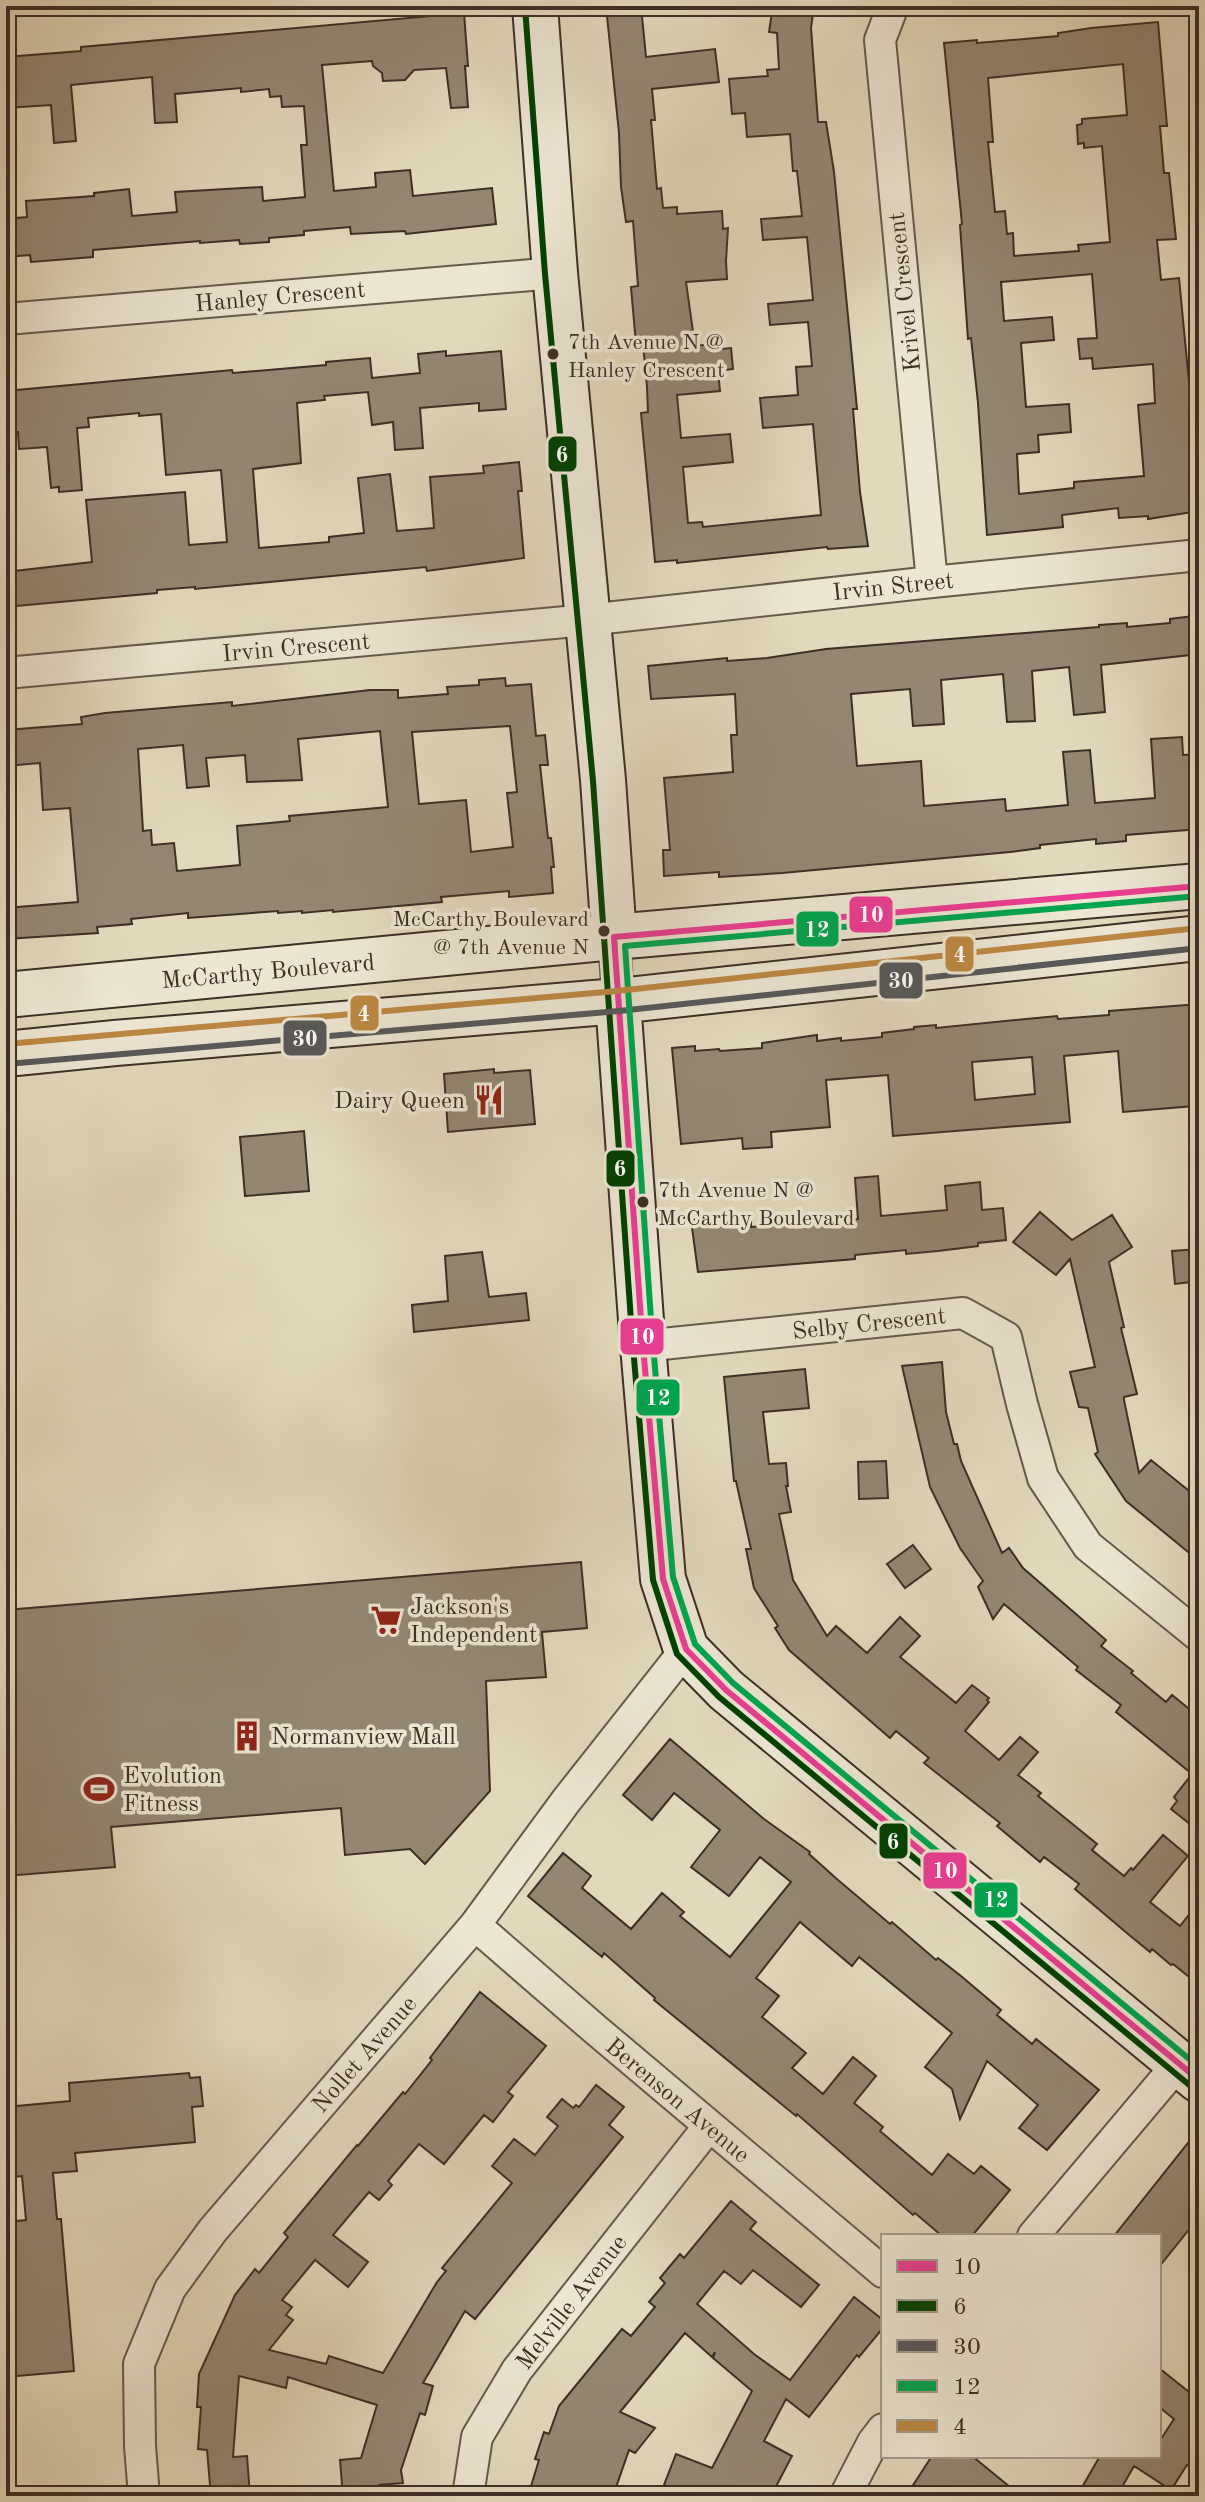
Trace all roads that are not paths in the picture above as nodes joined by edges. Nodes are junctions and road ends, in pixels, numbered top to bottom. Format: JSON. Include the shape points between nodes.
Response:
{"nodes":[{"id":1,"x":535,"y":6,"type":"edge"},
{"id":2,"x":893,"y":6,"type":"edge"},
{"id":3,"x":555,"y":273,"type":"junction"},
{"id":4,"x":6,"y":319,"type":"edge"},
{"id":5,"x":1199,"y":555,"type":"edge"},
{"id":6,"x":932,"y":582,"type":"junction"},
{"id":7,"x":587,"y":620,"type":"junction"},
{"id":8,"x":6,"y":673,"type":"edge"},
{"id":9,"x":1199,"y":886,"type":"edge"},
{"id":10,"x":614,"y":937,"type":"junction"},
{"id":11,"x":1199,"y":938,"type":"edge"},
{"id":12,"x":6,"y":995,"type":"edge"},
{"id":13,"x":618,"y":1001,"type":"junction"},
{"id":14,"x":6,"y":1054,"type":"edge"},
{"id":15,"x":643,"y":1346,"type":"junction"},
{"id":16,"x":1199,"y":1636,"type":"edge"},
{"id":17,"x":686,"y":1649,"type":"junction"},
{"id":18,"x":475,"y":1925,"type":"junction"},
{"id":19,"x":1188,"y":2072,"type":"edge"},
{"id":20,"x":709,"y":2126,"type":"junction"},
{"id":21,"x":1035,"y":2234,"type":"edge"},
{"id":22,"x":881,"y":2270,"type":"edge"},
{"id":23,"x":881,"y":2432,"type":"edge"},
{"id":24,"x":144,"y":2496,"type":"edge"},
{"id":25,"x":468,"y":2496,"type":"edge"},
{"id":26,"x":845,"y":2496,"type":"edge"}],
"edges":[{"from":1,"to":3,"type":"main road"},
{"from":2,"to":6,"type":"street","name":"Krivel Crescent","via":[[880,40]]},
{"from":3,"to":4,"type":"street","name":"Hanley Crescent"},
{"from":3,"to":7,"type":"main road"},
{"from":5,"to":6,"type":"street","name":"Irvin Street"},
{"from":6,"to":7,"type":"street","name":"Irvin Street"},
{"from":7,"to":8,"type":"street","name":"Irvin Crescent"},
{"from":7,"to":10,"type":"main road"},
{"from":9,"to":10,"type":"main road","name":"McCarthy Boulevard"},
{"from":10,"to":12,"type":"main road","name":"McCarthy Boulevard"},
{"from":10,"to":13,"type":"street"},
{"from":11,"to":13,"type":"main road"},
{"from":13,"to":14,"type":"main road"},
{"from":13,"to":15,"type":"main road"},
{"from":15,"to":16,"type":"street","name":"Selby Crescent","via":[[963,1313],[1006,1337],[1043,1478],[1088,1546]]},
{"from":15,"to":17,"type":"main road","via":[[663,1579]]},
{"from":17,"to":18,"type":"street","name":"Nollet Avenue"},
{"from":17,"to":19,"type":"main road","via":[[726,1690]]},
{"from":18,"to":20,"type":"street","name":"Berenson Avenue"},
{"from":18,"to":24,"type":"street","name":"Nollet Avenue","via":[[213,2230],[170,2289],[139,2364]]},
{"from":19,"to":21,"type":"street"},
{"from":20,"to":22,"type":"street","name":"Berenson Avenue"},
{"from":20,"to":25,"type":"street","name":"Melville Avenue","via":[[517,2370],[477,2437]]},
{"from":23,"to":26,"type":"street"}]}
